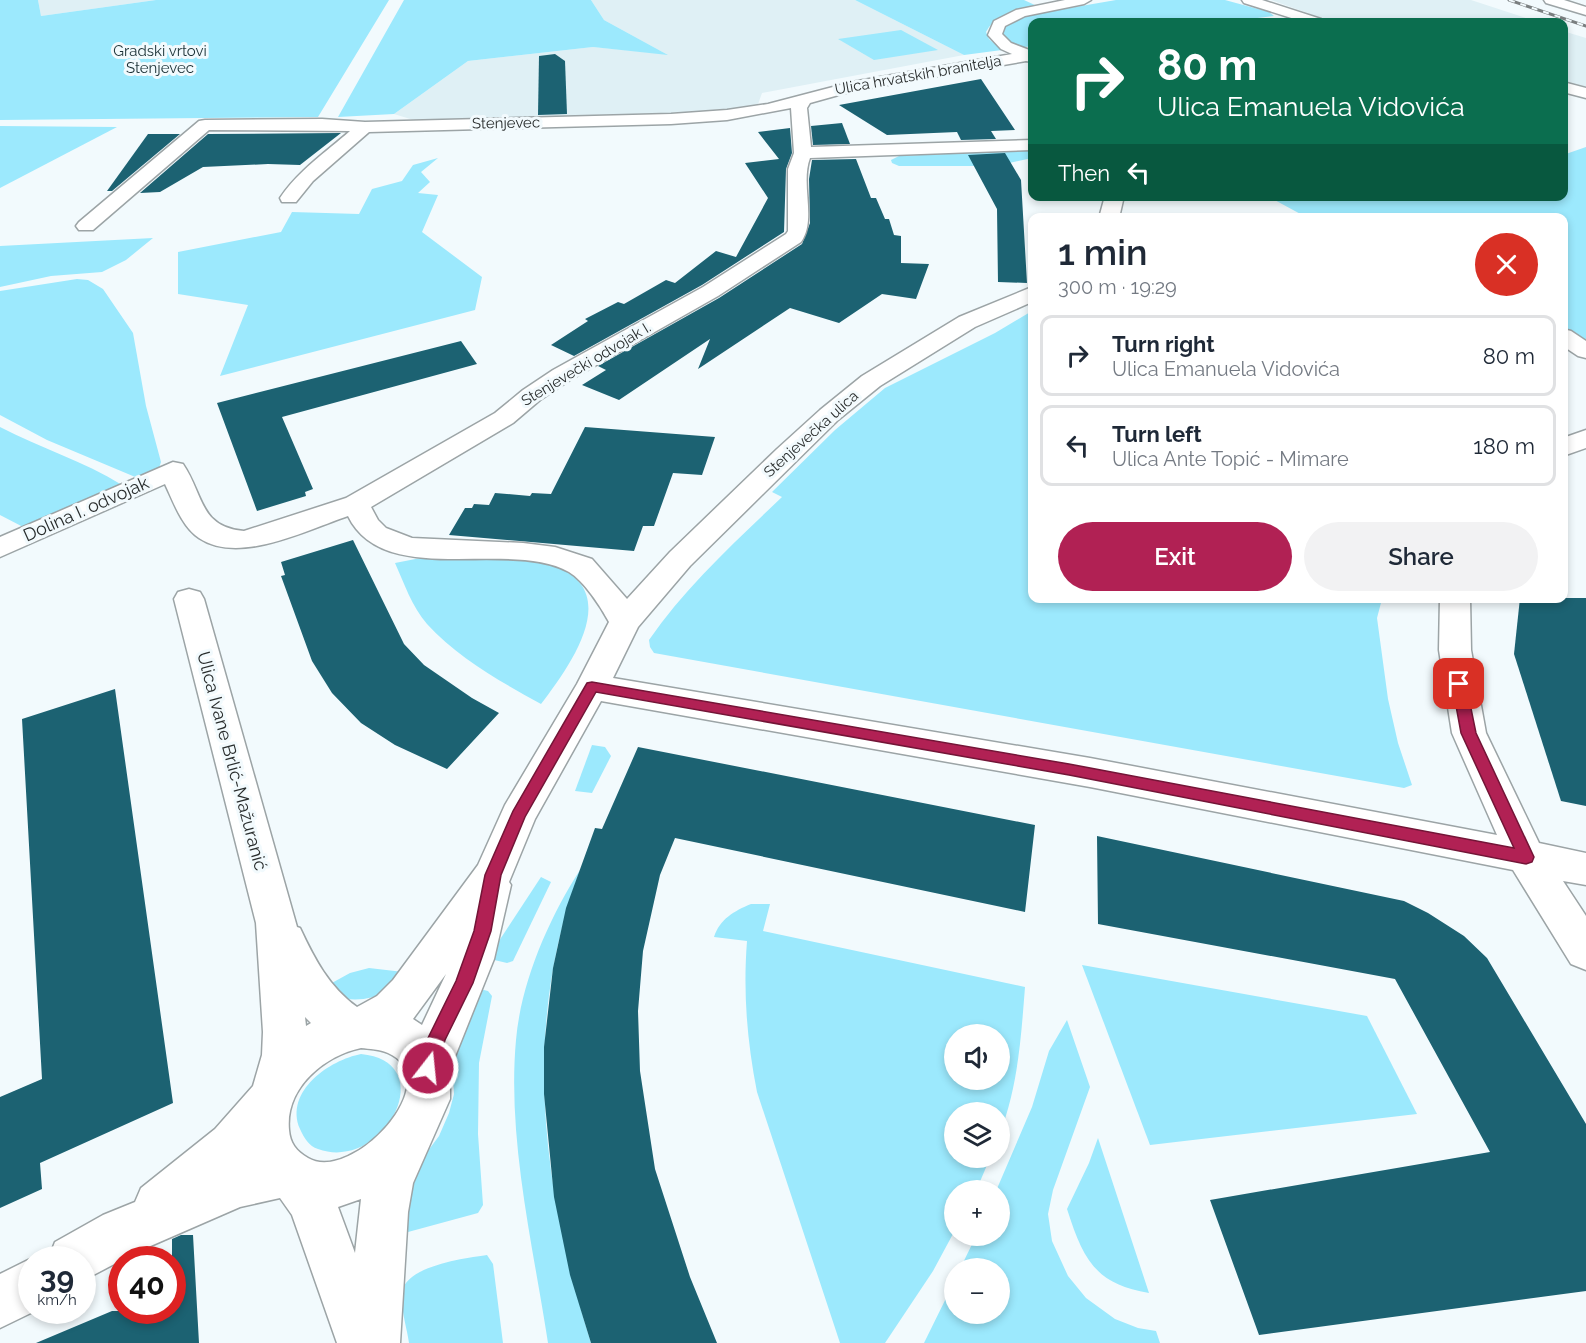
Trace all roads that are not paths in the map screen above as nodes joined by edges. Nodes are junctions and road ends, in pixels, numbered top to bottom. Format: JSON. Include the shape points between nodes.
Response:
{"nodes":[{"id":1,"x":1084,"y":0,"type":"edge"},
{"id":2,"x":1249,"y":0,"type":"edge"},
{"id":3,"x":1551,"y":0,"type":"edge"},
{"id":4,"x":1586,"y":11,"type":"edge"},
{"id":5,"x":1303,"y":18,"type":"edge"},
{"id":6,"x":1028,"y":55,"type":"edge"},
{"id":7,"x":1028,"y":56,"type":"edge"},
{"id":8,"x":1568,"y":88,"type":"edge"},
{"id":9,"x":1586,"y":93,"type":"edge"},
{"id":10,"x":805,"y":99,"type":"junction"},
{"id":11,"x":365,"y":127,"type":"junction"},
{"id":12,"x":1028,"y":145,"type":"edge"},
{"id":13,"x":803,"y":153,"type":"junction"},
{"id":14,"x":289,"y":198,"type":"dead end"},
{"id":15,"x":86,"y":226,"type":"dead end"},
{"id":16,"x":1028,"y":296,"type":"edge"},
{"id":17,"x":1568,"y":339,"type":"edge"},
{"id":18,"x":1586,"y":351,"type":"edge"},
{"id":19,"x":1586,"y":438,"type":"edge"},
{"id":20,"x":1568,"y":446,"type":"edge"},
{"id":21,"x":173,"y":470,"type":"joint"},
{"id":22,"x":356,"y":504,"type":"junction"},
{"id":23,"x":0,"y":548,"type":"edge"},
{"id":24,"x":189,"y":599,"type":"dead end"},
{"id":25,"x":1455,"y":603,"type":"edge"},
{"id":26,"x":625,"y":622,"type":"junction"},
{"id":27,"x":592,"y":687,"type":"junction"},
{"id":28,"x":1526,"y":857,"type":"junction"},
{"id":29,"x":1586,"y":870,"type":"edge"},
{"id":30,"x":493,"y":875,"type":"junction"},
{"id":31,"x":276,"y":923,"type":"junction"},
{"id":32,"x":1586,"y":951,"type":"edge"},
{"id":33,"x":358,"y":1027,"type":"junction"},
{"id":34,"x":428,"y":1068,"type":"junction"},
{"id":35,"x":274,"y":1092,"type":"junction"},
{"id":36,"x":405,"y":1146,"type":"junction"},
{"id":37,"x":293,"y":1176,"type":"junction"},
{"id":38,"x":121,"y":1233,"type":"junction"},
{"id":39,"x":96,"y":1247,"type":"edge"},
{"id":40,"x":18,"y":1292,"type":"edge"},
{"id":41,"x":0,"y":1302,"type":"edge"},
{"id":42,"x":363,"y":1343,"type":"edge"},
{"id":43,"x":374,"y":1343,"type":"edge"}],
"edges":[{"from":1,"to":6,"type":"street","via":[[1022,13],[999,24],[994,35],[999,42]]},
{"from":2,"to":5,"type":"street"},
{"from":3,"to":4,"type":"street"},
{"from":7,"to":10,"type":"street","name":"Ulica hrvatskih branitelja"},
{"from":8,"to":9,"type":"street"},
{"from":10,"to":11,"type":"street","name":"Stenjevec","via":[[747,113],[671,119]]},
{"from":10,"to":13,"type":"street","name":"Stenjevečki odvojak I.","via":[[799,108]]},
{"from":11,"to":14,"type":"street"},
{"from":11,"to":15,"type":"street","name":"Stenjevec","via":[[205,125]]},
{"from":12,"to":13,"type":"street"},
{"from":13,"to":22,"type":"street","name":"Stenjevečki odvojak I.","via":[[797,169],[798,231],[794,238],[739,277],[566,373],[504,418]]},
{"from":16,"to":26,"type":"street","name":"Stenjevečka ulica","via":[[942,336],[871,381],[829,415],[680,559]]},
{"from":17,"to":18,"type":"street"},
{"from":19,"to":20,"type":"street"},
{"from":21,"to":22,"type":"street","name":"Stenjevečki odvojak I.","via":[[207,531],[228,539],[246,540]]},
{"from":21,"to":23,"type":"street","name":"Dolina I. odvojak"},
{"from":22,"to":26,"type":"street","via":[[376,534],[408,547],[523,552],[581,566],[612,599]]},
{"from":24,"to":31,"type":"street","name":"Ulica Ivane Brlić-Mažuranić"},
{"from":25,"to":28,"type":"street","via":[[1455,650],[1469,733]]},
{"from":26,"to":27,"type":"street","name":"Stenjevečka ulica"},
{"from":27,"to":28,"type":"street","via":[[1069,769]]},
{"from":27,"to":30,"type":"street","name":"Stenjevečka ulica","via":[[518,816]]},
{"from":28,"to":29,"type":"street"},
{"from":28,"to":32,"type":"street"},
{"from":30,"to":33,"type":"street","name":"Stenjevečka ulica","via":[[408,994],[392,1010]]},
{"from":30,"to":34,"type":"street","name":"Stenjevečka ulica","via":[[483,931]]},
{"from":31,"to":33,"type":"street","name":"Ulica Ivane Brlić-Mažuranić","via":[[304,981],[330,1015],[341,1023]]},
{"from":31,"to":35,"type":"street","name":"Ulica Ivane Brlić-Mažuranić","via":[[285,1055]]},
{"from":33,"to":34,"type":"street","via":[[383,1027],[402,1033],[419,1048]]},
{"from":33,"to":35,"type":"street","via":[[316,1043],[296,1059]]},
{"from":34,"to":36,"type":"street","via":[[429,1094],[421,1120]]},
{"from":35,"to":37,"type":"street","via":[[264,1128],[268,1150],[281,1169]]},
{"from":35,"to":38,"type":"street","via":[[254,1124],[227,1152]]},
{"from":36,"to":37,"type":"street","via":[[382,1166],[355,1180],[327,1185],[301,1182]]},
{"from":36,"to":43,"type":"street","via":[[389,1183],[383,1212]]},
{"from":37,"to":38,"type":"street","via":[[256,1178]]},
{"from":37,"to":42,"type":"street","via":[[311,1201]]},
{"from":38,"to":39,"type":"street"},
{"from":40,"to":41,"type":"street"}]}
